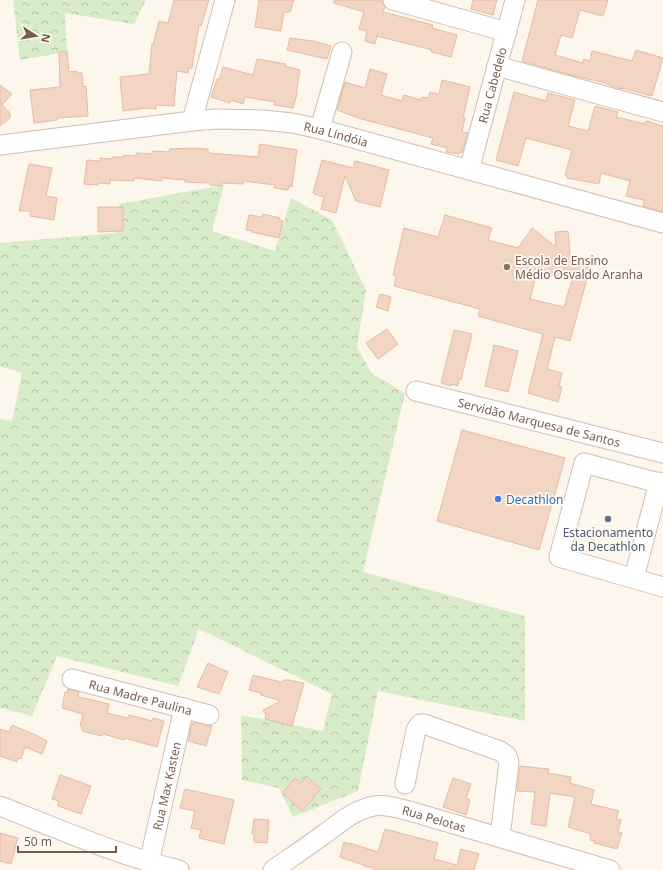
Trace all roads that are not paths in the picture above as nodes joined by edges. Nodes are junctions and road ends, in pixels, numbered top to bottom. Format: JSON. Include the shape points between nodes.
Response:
{"nodes":[{"id":1,"x":225,"y":0,"type":"edge"},
{"id":2,"x":393,"y":0,"type":"edge"},
{"id":3,"x":515,"y":0,"type":"edge"},
{"id":4,"x":507,"y":32,"type":"junction"},
{"id":5,"x":342,"y":52,"type":"dead end"},
{"id":6,"x":497,"y":66,"type":"junction"},
{"id":7,"x":663,"y":112,"type":"edge"},
{"id":8,"x":192,"y":121,"type":"junction"},
{"id":9,"x":320,"y":129,"type":"junction"},
{"id":10,"x":0,"y":145,"type":"edge"},
{"id":11,"x":469,"y":170,"type":"junction"},
{"id":12,"x":663,"y":223,"type":"edge"},
{"id":13,"x":416,"y":391,"type":"dead end"},
{"id":14,"x":663,"y":453,"type":"edge"},
{"id":15,"x":661,"y":483,"type":"edge"},
{"id":16,"x":634,"y":578,"type":"junction"},
{"id":17,"x":663,"y":587,"type":"edge"},
{"id":18,"x":72,"y":678,"type":"dead end"},
{"id":19,"x":184,"y":708,"type":"junction"},
{"id":20,"x":209,"y":715,"type":"dead end"},
{"id":21,"x":405,"y":784,"type":"dead end"},
{"id":22,"x":0,"y":806,"type":"edge"},
{"id":23,"x":500,"y":837,"type":"junction"},
{"id":24,"x":149,"y":863,"type":"junction"},
{"id":25,"x":179,"y":870,"type":"edge"},
{"id":26,"x":273,"y":870,"type":"edge"},
{"id":27,"x":610,"y":870,"type":"edge"}],
"edges":[{"from":1,"to":8,"type":"street"},
{"from":2,"to":4,"type":"street"},
{"from":3,"to":4,"type":"street","name":"Rua Cabedelo"},
{"from":4,"to":6,"type":"street","name":"Rua Cabedelo"},
{"from":5,"to":9,"type":"street"},
{"from":6,"to":7,"type":"street"},
{"from":6,"to":11,"type":"street","name":"Rua Cabedelo"},
{"from":8,"to":9,"type":"street","name":"Rua Lindóia","via":[[263,120]]},
{"from":8,"to":10,"type":"street","name":"Rua Lindóia"},
{"from":9,"to":11,"type":"street","name":"Rua Lindóia"},
{"from":11,"to":12,"type":"street","name":"Rua Lindóia"},
{"from":13,"to":14,"type":"street","name":"Servidão Marquesa de Santos"},
{"from":15,"to":16,"type":"street"},
{"from":15,"to":16,"type":"street","via":[[584,463],[559,557]]},
{"from":16,"to":17,"type":"street"},
{"from":18,"to":19,"type":"street","name":"Rua Madre Paulina"},
{"from":19,"to":20,"type":"street","name":"Rua Madre Paulina"},
{"from":19,"to":24,"type":"street","name":"Rua Max Kasten"},
{"from":21,"to":23,"type":"street","via":[[416,730],[420,724],[500,751],[507,756],[509,762]]},
{"from":22,"to":24,"type":"street"},
{"from":23,"to":26,"type":"street","name":"Rua Pelotas","via":[[413,812],[375,806],[357,811],[343,819]]},
{"from":23,"to":27,"type":"street","name":"Rua Pelotas"},
{"from":24,"to":25,"type":"street"}]}
